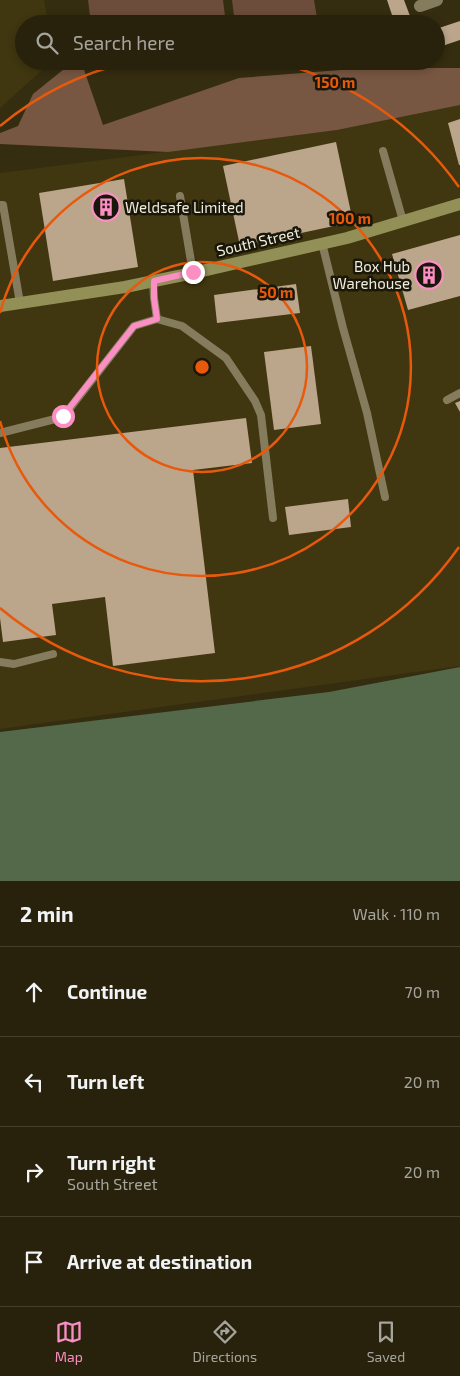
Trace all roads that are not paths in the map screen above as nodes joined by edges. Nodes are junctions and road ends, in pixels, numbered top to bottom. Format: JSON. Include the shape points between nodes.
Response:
{"nodes":[{"id":1,"x":438,"y":0,"type":"edge"},
{"id":2,"x":420,"y":6,"type":"dead end"},
{"id":3,"x":383,"y":151,"type":"dead end"},
{"id":4,"x":180,"y":196,"type":"dead end"},
{"id":5,"x":460,"y":204,"type":"edge"},
{"id":6,"x":0,"y":205,"type":"edge"},
{"id":7,"x":403,"y":221,"type":"junction"},
{"id":8,"x":322,"y":243,"type":"junction"},
{"id":9,"x":193,"y":272,"type":"junction"},
{"id":10,"x":154,"y":281,"type":"junction"},
{"id":11,"x":20,"y":303,"type":"junction"},
{"id":12,"x":0,"y":306,"type":"edge"},
{"id":13,"x":157,"y":319,"type":"junction"},
{"id":14,"x":460,"y":393,"type":"edge"},
{"id":15,"x":447,"y":400,"type":"dead end"},
{"id":16,"x":0,"y":432,"type":"edge"},
{"id":17,"x":386,"y":497,"type":"dead end"},
{"id":18,"x":274,"y":518,"type":"dead end"},
{"id":19,"x":53,"y":654,"type":"dead end"},
{"id":20,"x":0,"y":662,"type":"edge"}],
"edges":[{"from":1,"to":2,"type":"street"},
{"from":3,"to":7,"type":"lane"},
{"from":4,"to":9,"type":"lane"},
{"from":5,"to":7,"type":"street","name":"South Street"},
{"from":6,"to":11,"type":"lane","via":[[3,205]]},
{"from":7,"to":8,"type":"street","name":"South Street"},
{"from":8,"to":9,"type":"street","name":"South Street"},
{"from":8,"to":17,"type":"lane"},
{"from":9,"to":10,"type":"street","name":"South Street"},
{"from":10,"to":11,"type":"street","name":"South Street"},
{"from":10,"to":13,"type":"lane"},
{"from":11,"to":12,"type":"street","name":"South Street"},
{"from":13,"to":16,"type":"lane","via":[[134,326],[63,416]]},
{"from":13,"to":18,"type":"lane","via":[[182,326],[226,358],[255,401],[262,415]]},
{"from":14,"to":15,"type":"lane"},
{"from":19,"to":20,"type":"lane","via":[[14,664]]}]}
